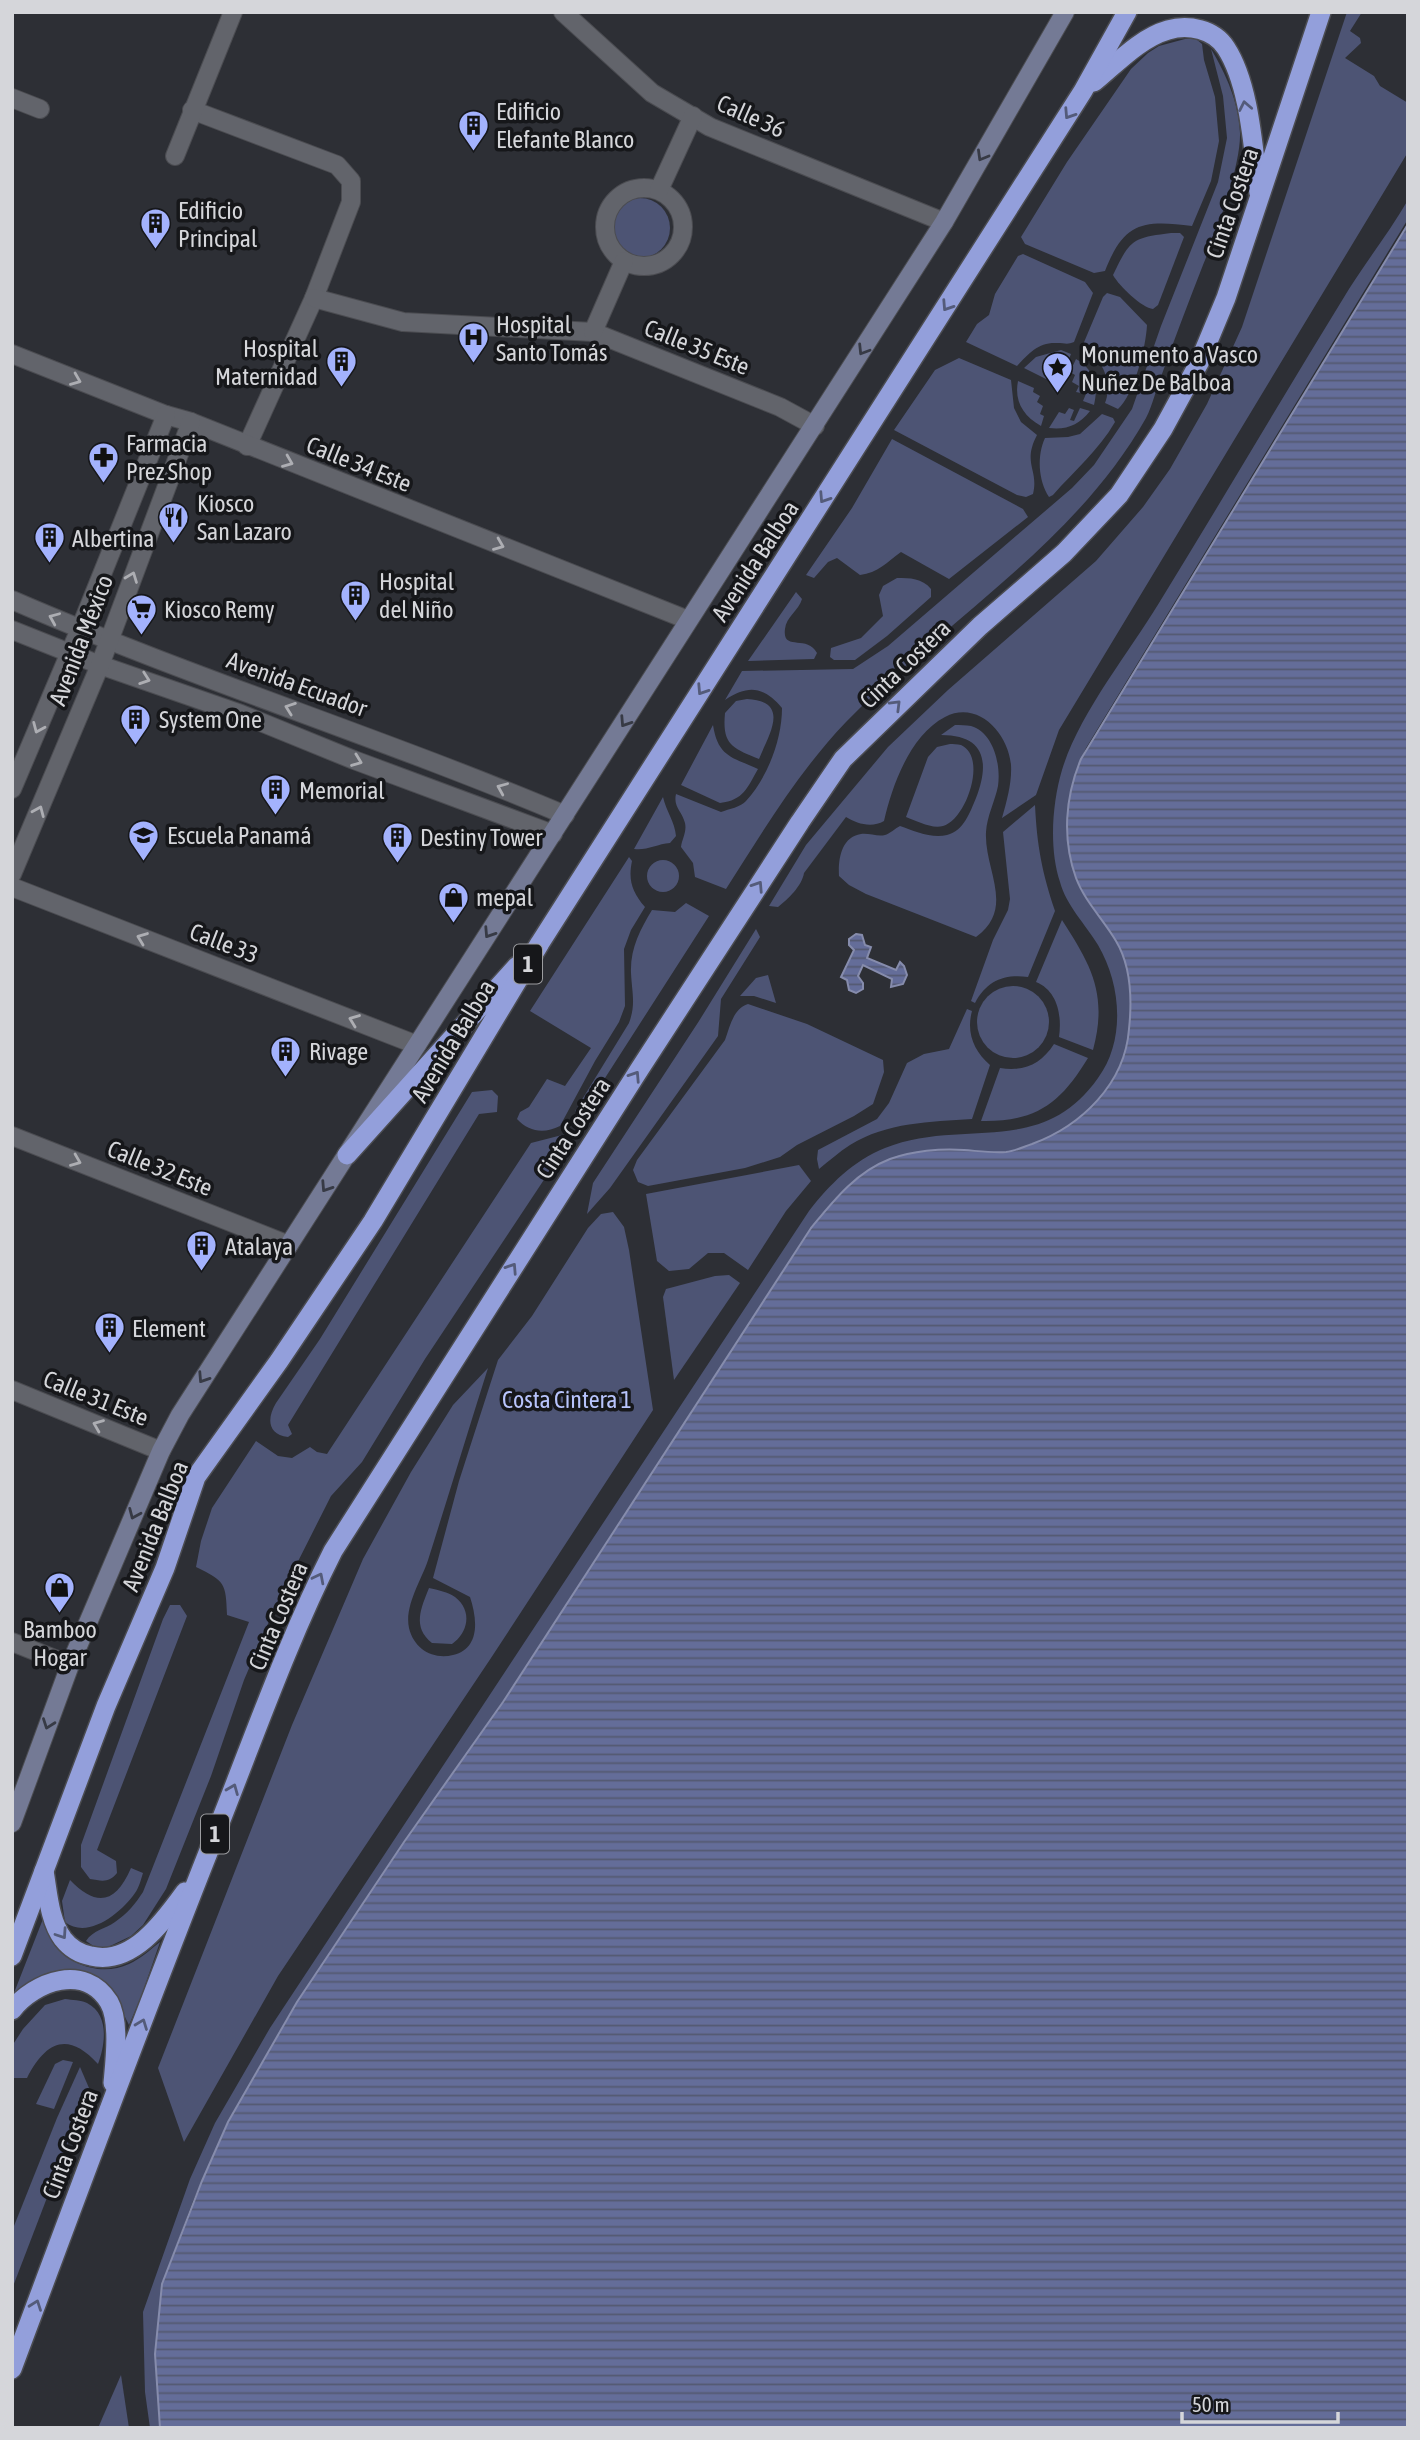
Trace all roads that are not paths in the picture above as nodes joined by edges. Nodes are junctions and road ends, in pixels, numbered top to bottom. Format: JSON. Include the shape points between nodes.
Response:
{"nodes":[{"id":1,"x":233,"y":12,"type":"edge"},
{"id":2,"x":563,"y":12,"type":"edge"},
{"id":3,"x":1065,"y":12,"type":"edge"},
{"id":4,"x":1127,"y":12,"type":"edge"},
{"id":5,"x":1321,"y":12,"type":"edge"},
{"id":6,"x":1083,"y":91,"type":"junction"},
{"id":7,"x":12,"y":98,"type":"edge"},
{"id":8,"x":40,"y":109,"type":"dead end"},
{"id":9,"x":192,"y":110,"type":"junction"},
{"id":10,"x":694,"y":116,"type":"junction"},
{"id":11,"x":176,"y":156,"type":"dead end"},
{"id":12,"x":659,"y":190,"type":"junction"},
{"id":13,"x":1260,"y":198,"type":"junction"},
{"id":14,"x":944,"y":222,"type":"junction"},
{"id":15,"x":624,"y":261,"type":"junction"},
{"id":16,"x":314,"y":298,"type":"junction"},
{"id":17,"x":593,"y":332,"type":"junction"},
{"id":18,"x":12,"y":354,"type":"edge"},
{"id":19,"x":166,"y":415,"type":"junction"},
{"id":20,"x":191,"y":422,"type":"junction"},
{"id":21,"x":815,"y":426,"type":"junction"},
{"id":22,"x":247,"y":446,"type":"junction"},
{"id":23,"x":12,"y":600,"type":"edge"},
{"id":24,"x":688,"y":620,"type":"junction"},
{"id":25,"x":80,"y":629,"type":"junction"},
{"id":26,"x":12,"y":630,"type":"edge"},
{"id":27,"x":108,"y":640,"type":"junction"},
{"id":28,"x":69,"y":653,"type":"junction"},
{"id":29,"x":100,"y":665,"type":"junction"},
{"id":30,"x":12,"y":789,"type":"edge"},
{"id":31,"x":565,"y":815,"type":"junction"},
{"id":32,"x":553,"y":834,"type":"junction"},
{"id":33,"x":12,"y":874,"type":"edge"},
{"id":34,"x":12,"y":887,"type":"edge"},
{"id":35,"x":540,"y":943,"type":"junction"},
{"id":36,"x":417,"y":1045,"type":"junction"},
{"id":37,"x":12,"y":1136,"type":"edge"},
{"id":38,"x":347,"y":1155,"type":"junction"},
{"id":39,"x":289,"y":1245,"type":"junction"},
{"id":40,"x":12,"y":1390,"type":"edge"},
{"id":41,"x":161,"y":1451,"type":"junction"},
{"id":42,"x":12,"y":1642,"type":"edge"},
{"id":43,"x":70,"y":1665,"type":"junction"},
{"id":44,"x":12,"y":1823,"type":"edge"},
{"id":45,"x":201,"y":1869,"type":"junction"},
{"id":46,"x":44,"y":1870,"type":"junction"},
{"id":47,"x":12,"y":1956,"type":"edge"},
{"id":48,"x":12,"y":2010,"type":"edge"},
{"id":49,"x":110,"y":2105,"type":"junction"},
{"id":50,"x":12,"y":2369,"type":"edge"}],
"edges":[{"from":1,"to":9,"type":"street"},
{"from":2,"to":10,"type":"street","name":"Calle 36","via":[[652,93]]},
{"from":3,"to":14,"type":"main road","name":"Avenida Balboa","number":"1","one_way":true},
{"from":4,"to":6,"type":"highway","name":"Avenida Balboa","number":"1"},
{"from":5,"to":13,"type":"highway","name":"Cinta Costera","number":"1"},
{"from":13,"to":6,"type":"highway","one_way":true,"via":[[1236,69],[1225,46],[1211,34],[1189,27],[1168,30],[1147,40]]},
{"from":6,"to":35,"type":"highway","name":"Avenida Balboa","number":"1","one_way":true},
{"from":7,"to":8,"type":"street"},
{"from":9,"to":11,"type":"street"},
{"from":9,"to":16,"type":"street","via":[[337,165],[351,181],[351,202]]},
{"from":10,"to":12,"type":"street"},
{"from":10,"to":14,"type":"street","name":"Calle 36","via":[[710,127]]},
{"from":12,"to":15,"type":"street","via":[[633,189],[611,204],[604,229],[607,242]]},
{"from":12,"to":15,"type":"street","via":[[677,205],[682,239],[658,264],[635,266]]},
{"from":45,"to":13,"type":"highway","name":"Cinta Costera","number":"1","one_way":true,"via":[[310,1596],[475,1325],[843,759],[980,626],[1064,553],[1119,495],[1199,363]]},
{"from":14,"to":21,"type":"main road","name":"Avenida Balboa","number":"1","one_way":true},
{"from":15,"to":17,"type":"street"},
{"from":16,"to":17,"type":"street","name":"Calle 35 Este","via":[[403,322]]},
{"from":16,"to":22,"type":"street"},
{"from":17,"to":21,"type":"street","name":"Calle 35 Este","via":[[780,407]]},
{"from":18,"to":19,"type":"street","name":"Calle 34 Este","one_way":true},
{"from":19,"to":20,"type":"street","name":"Calle 34 Este"},
{"from":19,"to":25,"type":"street","name":"Avenida México"},
{"from":20,"to":22,"type":"street","name":"Calle 34 Este"},
{"from":27,"to":20,"type":"street","name":"Avenida México","one_way":true},
{"from":21,"to":24,"type":"main road","name":"Avenida Balboa","number":"1"},
{"from":22,"to":24,"type":"street","name":"Calle 34 Este","one_way":true},
{"from":25,"to":23,"type":"street","name":"Avenida Ecuador","one_way":true},
{"from":24,"to":31,"type":"main road","name":"Avenida Balboa","number":"1","one_way":true},
{"from":25,"to":27,"type":"street","name":"Avenida Ecuador"},
{"from":25,"to":28,"type":"street","name":"Avenida México"},
{"from":26,"to":28,"type":"street","name":"Avenida Ecuador"},
{"from":27,"to":29,"type":"street","name":"Avenida México"},
{"from":31,"to":27,"type":"street","name":"Avenida Ecuador","one_way":true,"via":[[461,771]]},
{"from":28,"to":29,"type":"street","name":"Avenida Ecuador"},
{"from":28,"to":30,"type":"street","name":"Avenida México","one_way":true},
{"from":29,"to":32,"type":"street","name":"Avenida Ecuador","one_way":true},
{"from":33,"to":29,"type":"street","name":"Avenida México","one_way":true},
{"from":31,"to":32,"type":"main road","name":"Avenida Balboa","number":"1"},
{"from":32,"to":36,"type":"main road","name":"Avenida Balboa","number":"1","one_way":true},
{"from":36,"to":34,"type":"street","name":"Calle 33","one_way":true},
{"from":35,"to":38,"type":"highway"},
{"from":35,"to":46,"type":"highway","name":"Avenida Balboa","number":"1","via":[[373,1221],[196,1477]]},
{"from":36,"to":38,"type":"main road","name":"Avenida Balboa","number":"1"},
{"from":37,"to":39,"type":"street","name":"Calle 32 Este","one_way":true},
{"from":38,"to":39,"type":"main road","name":"Avenida Balboa","number":"1","one_way":true},
{"from":39,"to":41,"type":"main road","name":"Avenida Balboa","number":"1","one_way":true},
{"from":41,"to":40,"type":"street","name":"Calle 31 Este","one_way":true},
{"from":41,"to":43,"type":"main road","name":"Avenida Balboa","number":"1","one_way":true},
{"from":42,"to":43,"type":"street"},
{"from":43,"to":44,"type":"main road","name":"Avenida Balboa","number":"1","one_way":true},
{"from":46,"to":45,"type":"highway","one_way":true,"via":[[50,1909],[63,1939],[82,1954],[108,1957],[140,1944],[174,1908]]},
{"from":49,"to":45,"type":"highway","name":"Cinta Costera","number":"1","one_way":true},
{"from":46,"to":47,"type":"highway","name":"Avenida Balboa","number":"1"},
{"from":48,"to":49,"type":"highway","via":[[28,1993],[50,1981],[79,1981],[99,1992],[114,2017]]},
{"from":50,"to":49,"type":"highway","name":"Cinta Costera","number":"1","one_way":true}]}
